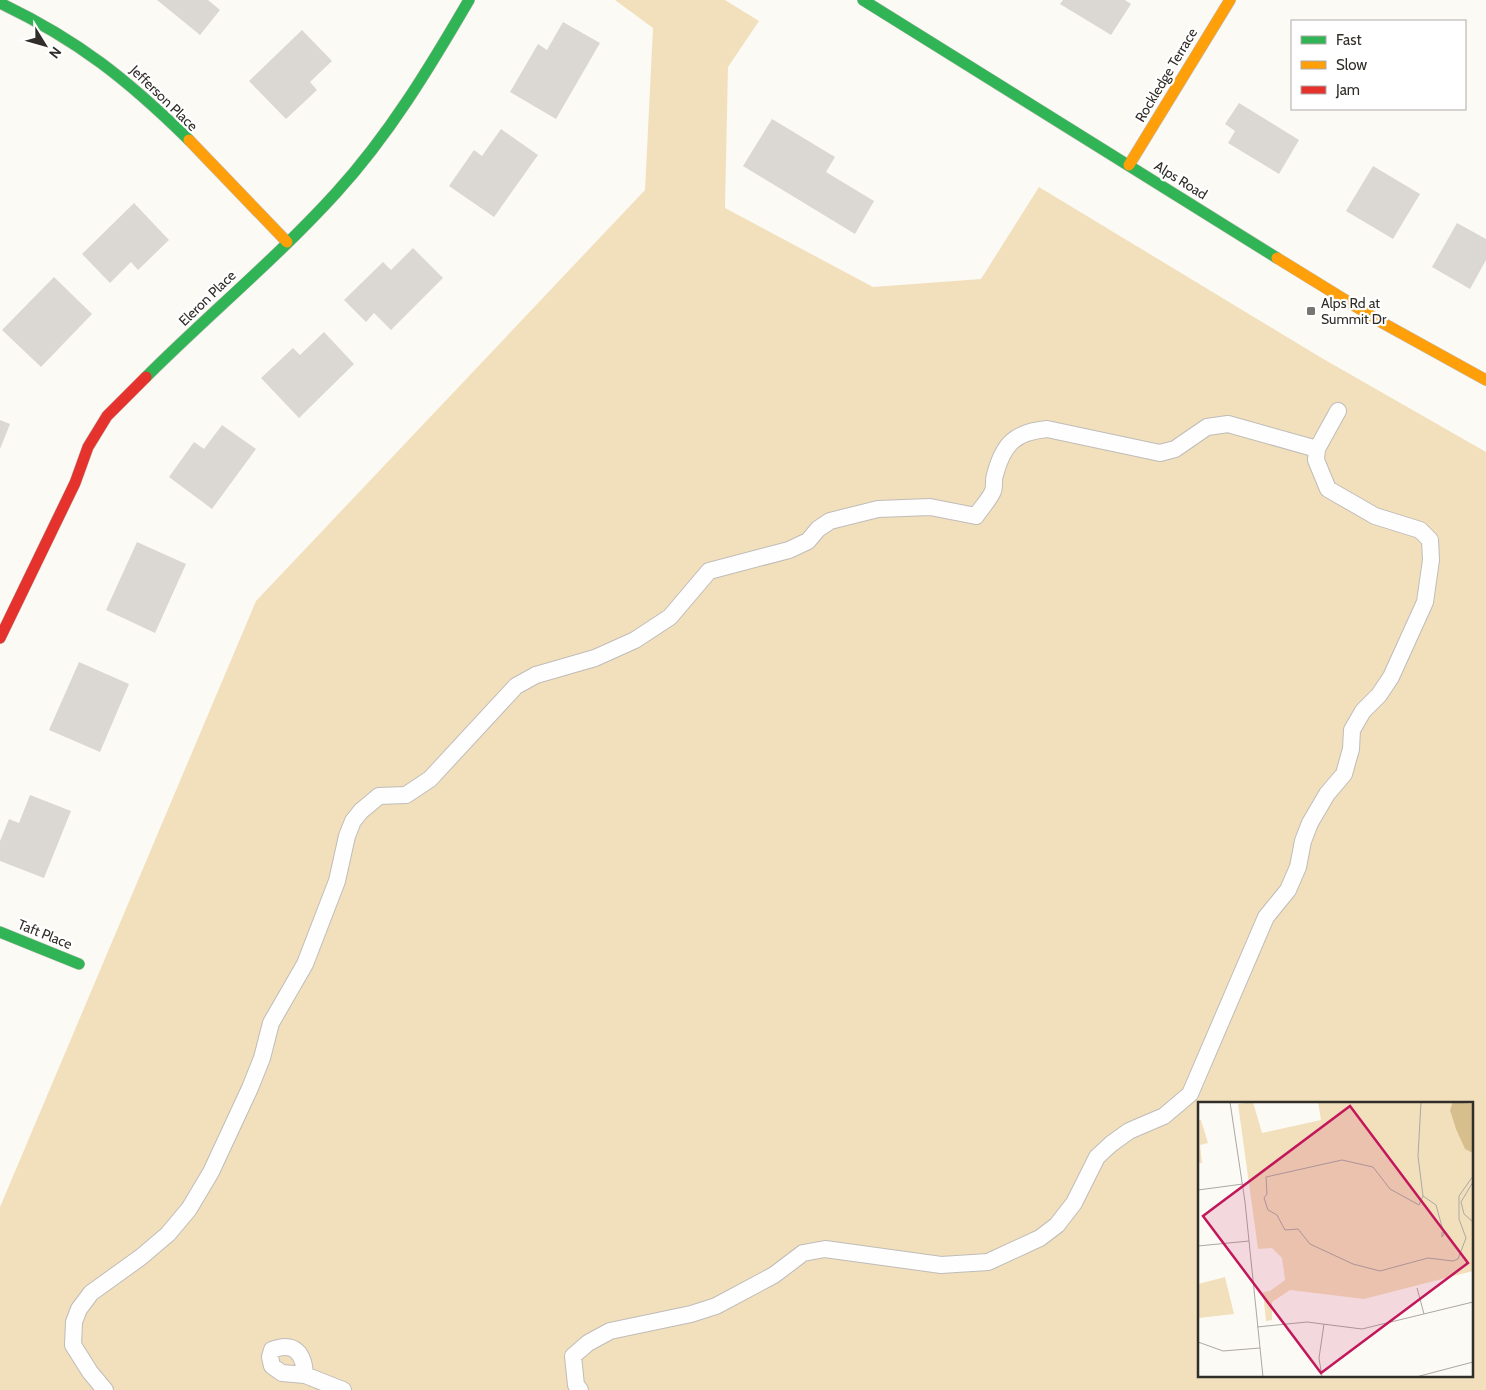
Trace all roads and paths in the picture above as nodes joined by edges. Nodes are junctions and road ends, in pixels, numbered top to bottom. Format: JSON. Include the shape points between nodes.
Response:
{"nodes":[{"id":1,"x":469,"y":0,"type":"edge"},
{"id":2,"x":863,"y":0,"type":"edge"},
{"id":3,"x":1230,"y":0,"type":"edge"},
{"id":4,"x":0,"y":3,"type":"edge"},
{"id":5,"x":1129,"y":165,"type":"junction"},
{"id":6,"x":287,"y":242,"type":"junction"},
{"id":7,"x":1486,"y":380,"type":"edge"},
{"id":8,"x":1338,"y":411,"type":"dead end"},
{"id":9,"x":1317,"y":448,"type":"junction"},
{"id":10,"x":0,"y":638,"type":"edge"},
{"id":11,"x":0,"y":932,"type":"edge"},
{"id":12,"x":79,"y":964,"type":"dead end"},
{"id":13,"x":305,"y":1375,"type":"dead end"},
{"id":14,"x":577,"y":1388,"type":"edge"},
{"id":15,"x":105,"y":1390,"type":"edge"},
{"id":16,"x":343,"y":1390,"type":"edge"}],
"edges":[{"from":1,"to":6,"type":"street","name":"Eleron Place","via":[[406,102],[372,148],[316,215]]},
{"from":2,"to":5,"type":"street","name":"Alps Road"},
{"from":3,"to":5,"type":"street","name":"Rockledge Terrace"},
{"from":4,"to":6,"type":"street","name":"Jefferson Place","via":[[59,32],[101,60]]},
{"from":5,"to":7,"type":"street","name":"Alps Road","via":[[1381,322]]},
{"from":6,"to":10,"type":"street","name":"Eleron Place","via":[[107,416],[88,448],[75,483]]},
{"from":8,"to":9,"type":"lane"},
{"from":9,"to":14,"type":"lane","via":[[1316,460],[1328,489],[1376,516],[1420,530],[1430,540],[1429,582],[1425,602],[1391,677],[1352,730],[1344,774],[1327,794],[1310,823],[1288,890],[1266,917],[1190,1094],[1164,1116],[1111,1144],[1098,1158],[1074,1203],[1057,1225],[1011,1253],[988,1262],[941,1265],[825,1249],[803,1253],[774,1276],[716,1306],[610,1331],[588,1343],[573,1356]]},
{"from":9,"to":15,"type":"lane","via":[[1228,424],[1207,427],[1175,449],[1160,453],[1047,429],[1029,431],[1011,440],[1000,456],[994,490],[976,516],[930,507],[878,509],[830,521],[808,541],[789,550],[709,571],[670,617],[636,640],[516,686],[430,779],[406,795],[379,796],[353,821],[337,881],[305,964],[270,1023],[262,1058],[211,1172],[189,1209],[168,1234],[91,1293],[79,1309],[74,1322],[73,1345]]},
{"from":11,"to":12,"type":"street","name":"Taft Place"},
{"from":13,"to":16,"type":"lane"}]}
